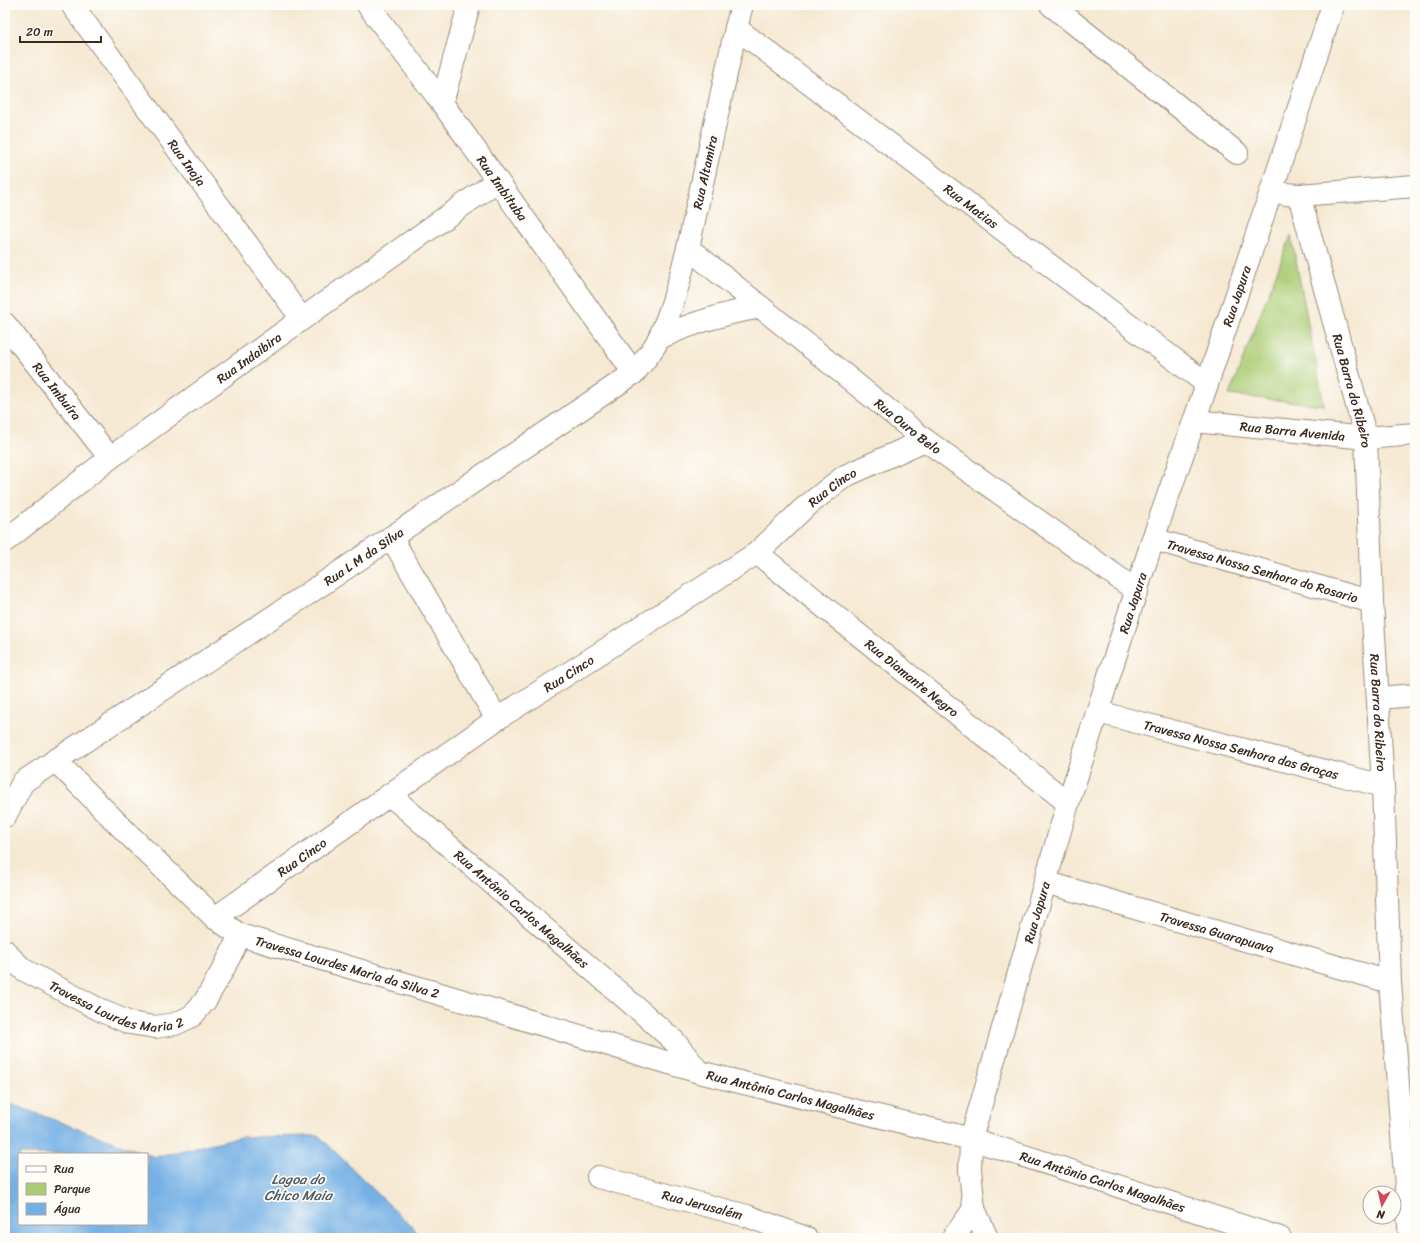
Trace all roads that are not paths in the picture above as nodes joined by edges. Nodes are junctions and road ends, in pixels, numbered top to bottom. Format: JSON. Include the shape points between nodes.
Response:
{"nodes":[{"id":1,"x":72,"y":5,"type":"edge"},
{"id":2,"x":368,"y":5,"type":"edge"},
{"id":3,"x":470,"y":5,"type":"edge"},
{"id":4,"x":742,"y":5,"type":"edge"},
{"id":5,"x":1051,"y":5,"type":"edge"},
{"id":6,"x":1333,"y":5,"type":"edge"},
{"id":7,"x":736,"y":28,"type":"junction"},
{"id":8,"x":442,"y":103,"type":"junction"},
{"id":9,"x":1237,"y":153,"type":"dead end"},
{"id":10,"x":497,"y":182,"type":"junction"},
{"id":11,"x":1415,"y":186,"type":"edge"},
{"id":12,"x":1271,"y":192,"type":"junction"},
{"id":13,"x":1299,"y":195,"type":"junction"},
{"id":14,"x":688,"y":248,"type":"junction"},
{"id":15,"x":760,"y":307,"type":"junction"},
{"id":16,"x":302,"y":319,"type":"junction"},
{"id":17,"x":5,"y":324,"type":"edge"},
{"id":18,"x":659,"y":338,"type":"junction"},
{"id":19,"x":634,"y":373,"type":"junction"},
{"id":20,"x":1207,"y":384,"type":"junction"},
{"id":21,"x":1194,"y":421,"type":"junction"},
{"id":22,"x":1415,"y":434,"type":"edge"},
{"id":23,"x":1366,"y":438,"type":"junction"},
{"id":24,"x":926,"y":440,"type":"junction"},
{"id":25,"x":110,"y":458,"type":"junction"},
{"id":26,"x":390,"y":537,"type":"junction"},
{"id":27,"x":1153,"y":539,"type":"junction"},
{"id":28,"x":5,"y":541,"type":"edge"},
{"id":29,"x":757,"y":553,"type":"junction"},
{"id":30,"x":1137,"y":591,"type":"junction"},
{"id":31,"x":1372,"y":602,"type":"junction"},
{"id":32,"x":1415,"y":695,"type":"edge"},
{"id":33,"x":1378,"y":698,"type":"junction"},
{"id":34,"x":1098,"y":712,"type":"junction"},
{"id":35,"x":497,"y":719,"type":"junction"},
{"id":36,"x":55,"y":760,"type":"junction"},
{"id":37,"x":1384,"y":786,"type":"junction"},
{"id":38,"x":390,"y":795,"type":"junction"},
{"id":39,"x":1068,"y":802,"type":"junction"},
{"id":40,"x":5,"y":816,"type":"edge"},
{"id":41,"x":1045,"y":882,"type":"junction"},
{"id":42,"x":215,"y":918,"type":"junction"},
{"id":43,"x":240,"y":935,"type":"junction"},
{"id":44,"x":5,"y":951,"type":"edge"},
{"id":45,"x":1390,"y":982,"type":"junction"},
{"id":46,"x":699,"y":1072,"type":"junction"},
{"id":47,"x":971,"y":1139,"type":"junction"},
{"id":48,"x":598,"y":1177,"type":"dead end"},
{"id":49,"x":974,"y":1209,"type":"junction"},
{"id":50,"x":806,"y":1238,"type":"edge"},
{"id":51,"x":953,"y":1238,"type":"edge"},
{"id":52,"x":987,"y":1238,"type":"edge"},
{"id":53,"x":1280,"y":1238,"type":"edge"},
{"id":54,"x":1410,"y":1238,"type":"edge"}],
"edges":[{"from":1,"to":16,"type":"street","name":"Rua Inaja"},
{"from":2,"to":8,"type":"street","name":"Rua Imbituba"},
{"from":3,"to":8,"type":"street"},
{"from":4,"to":7,"type":"street","name":"Rua Altamira"},
{"from":5,"to":9,"type":"street"},
{"from":6,"to":12,"type":"street","name":"Rua Japura"},
{"from":7,"to":14,"type":"street","name":"Rua Altamira"},
{"from":7,"to":20,"type":"street","name":"Rua Matias"},
{"from":8,"to":10,"type":"street","name":"Rua Imbituba"},
{"from":10,"to":16,"type":"street","name":"Rua Indaibira"},
{"from":10,"to":19,"type":"street","name":"Rua Imbituba"},
{"from":11,"to":13,"type":"street"},
{"from":12,"to":13,"type":"street"},
{"from":12,"to":20,"type":"street","name":"Rua Japura"},
{"from":13,"to":23,"type":"street","name":"Rua Barra do Ribeiro"},
{"from":14,"to":15,"type":"street","name":"Rua Ouro Belo"},
{"from":14,"to":18,"type":"street","name":"Rua Altamira"},
{"from":15,"to":18,"type":"street","via":[[683,327]]},
{"from":15,"to":24,"type":"street","name":"Rua Ouro Belo"},
{"from":16,"to":25,"type":"street","name":"Rua Indaibira"},
{"from":17,"to":25,"type":"street","name":"Rua Imbuíra"},
{"from":18,"to":19,"type":"street","name":"Rua L M da Silva"},
{"from":19,"to":26,"type":"street","name":"Rua L M da Silva"},
{"from":20,"to":21,"type":"street","name":"Rua Japura"},
{"from":21,"to":23,"type":"street","name":"Rua Barra Avenida"},
{"from":21,"to":27,"type":"street","name":"Rua Japura"},
{"from":22,"to":23,"type":"street","name":"Rua Barra Avenida"},
{"from":23,"to":31,"type":"street","name":"Rua Barra do Ribeiro"},
{"from":24,"to":29,"type":"street","name":"Rua Cinco","via":[[846,476],[803,510]]},
{"from":24,"to":30,"type":"street","name":"Rua Ouro Belo"},
{"from":25,"to":28,"type":"street","name":"Rua Indaibira"},
{"from":26,"to":35,"type":"street"},
{"from":26,"to":36,"type":"street","name":"Rua L M da Silva"},
{"from":27,"to":30,"type":"street","name":"Rua Japura"},
{"from":27,"to":31,"type":"street","name":"Travessa Nossa Senhora do Rosario"},
{"from":29,"to":35,"type":"street","name":"Rua Cinco"},
{"from":29,"to":39,"type":"street","name":"Rua Diamante Negro"},
{"from":30,"to":34,"type":"street","name":"Rua Japura"},
{"from":31,"to":33,"type":"street","name":"Rua Barra do Ribeiro"},
{"from":32,"to":33,"type":"street"},
{"from":33,"to":37,"type":"street","name":"Rua Barra do Ribeiro"},
{"from":34,"to":37,"type":"street","name":"Travessa Nossa Senhora das Graças"},
{"from":34,"to":39,"type":"street","name":"Rua Japura"},
{"from":35,"to":38,"type":"street","name":"Rua Cinco"},
{"from":36,"to":40,"type":"street","via":[[23,782]]},
{"from":36,"to":42,"type":"street","name":"Travessa Lourdes Maria da Silva 2"},
{"from":37,"to":45,"type":"street","name":"Rua Barra do Ribeiro"},
{"from":38,"to":42,"type":"street","name":"Rua Cinco"},
{"from":38,"to":46,"type":"street","name":"Rua Antônio Carlos Magalhães","via":[[674,1041]]},
{"from":39,"to":41,"type":"street","name":"Rua Japura"},
{"from":41,"to":45,"type":"street","name":"Travessa Guarapuava"},
{"from":41,"to":47,"type":"street","name":"Rua Japura"},
{"from":42,"to":43,"type":"street","name":"Travessa Lourdes Maria da Silva 2"},
{"from":43,"to":44,"type":"street","name":"Travessa Lourdes Maria 2","via":[[205,1000],[192,1016],[175,1024],[155,1027],[130,1023],[104,1012],[24,970]]},
{"from":43,"to":46,"type":"street","name":"Travessa Lourdes Maria da Silva 2"},
{"from":45,"to":54,"type":"street","name":"Rua Barra do Ribeiro"},
{"from":46,"to":47,"type":"street","name":"Rua Antônio Carlos Magalhães"},
{"from":47,"to":49,"type":"street","name":"Rua Japura","via":[[970,1170]]},
{"from":47,"to":53,"type":"street","name":"Rua Antônio Carlos Magalhães"},
{"from":48,"to":50,"type":"street","name":"Rua Jerusalém","via":[[747,1216]]},
{"from":49,"to":51,"type":"street"},
{"from":49,"to":52,"type":"street","name":"Rua Japura"}]}
